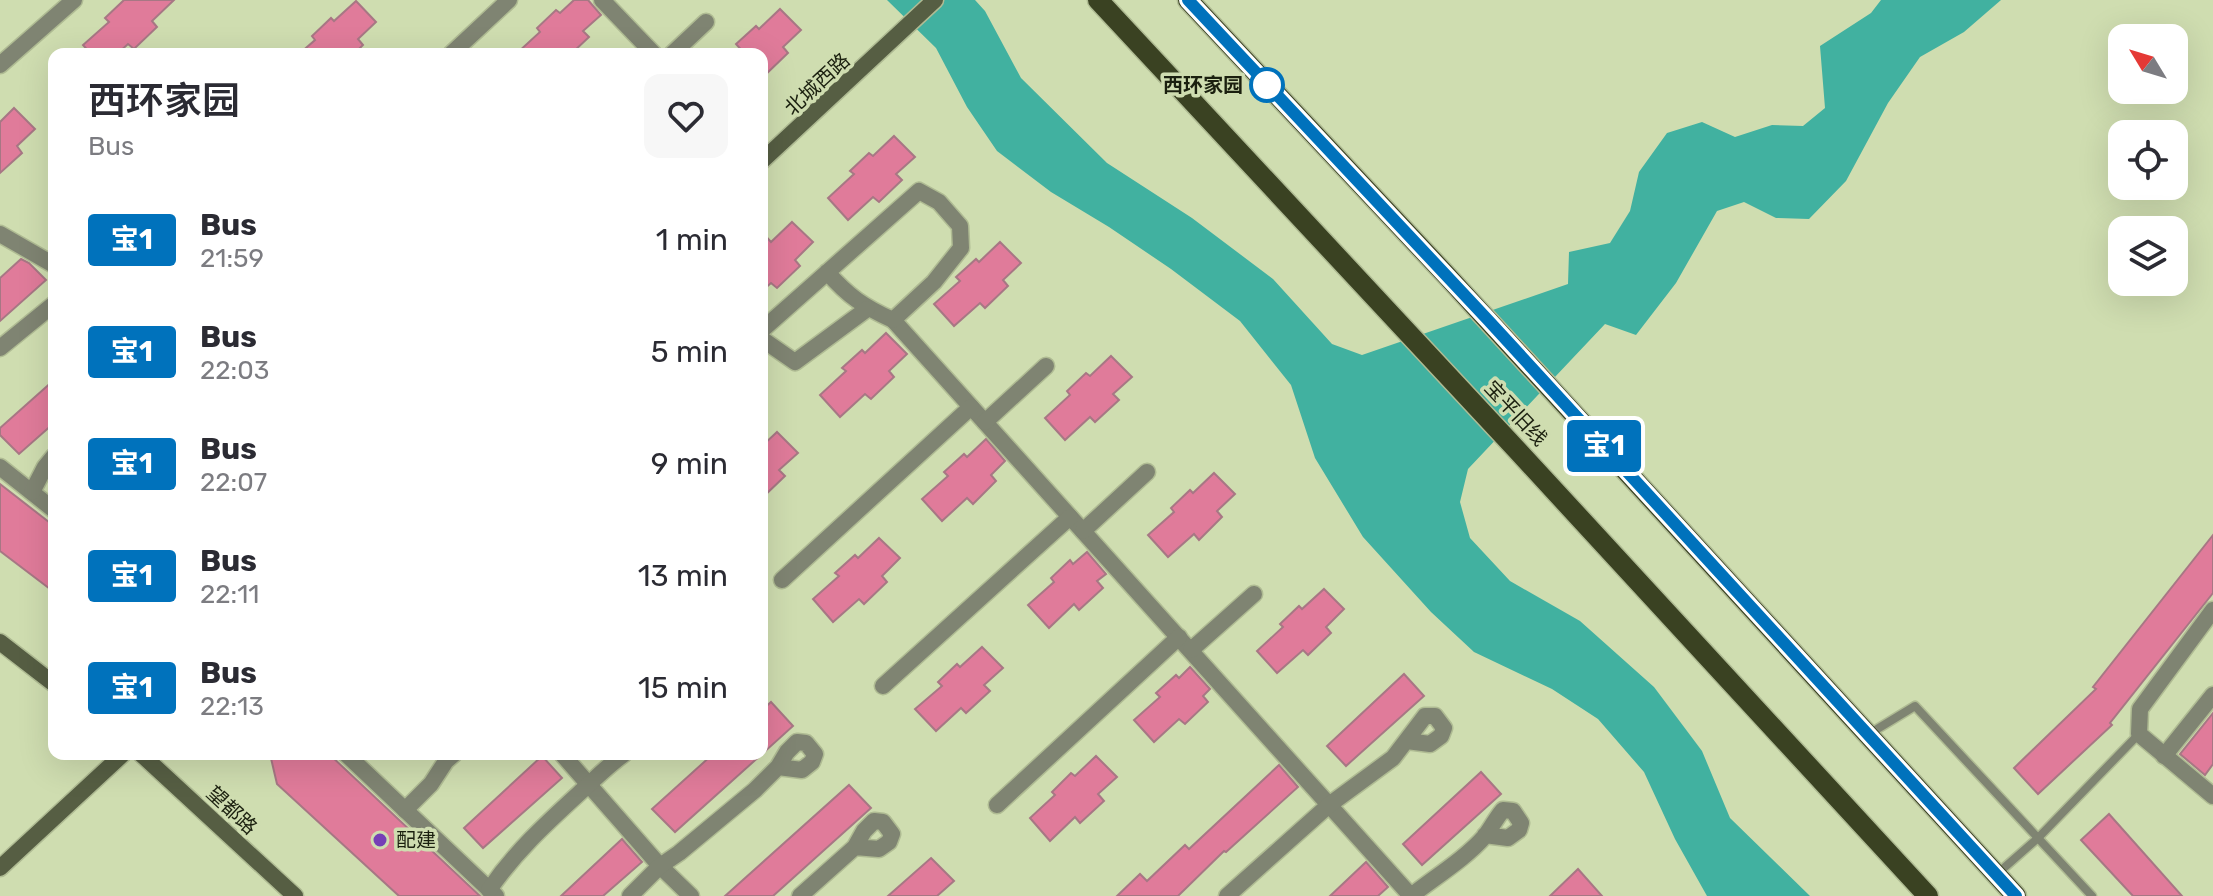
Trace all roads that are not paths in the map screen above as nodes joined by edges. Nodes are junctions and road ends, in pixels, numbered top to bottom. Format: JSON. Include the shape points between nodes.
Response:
{"nodes":[{"id":1,"x":74,"y":0,"type":"edge"},
{"id":2,"x":509,"y":0,"type":"edge"},
{"id":3,"x":602,"y":0,"type":"edge"},
{"id":4,"x":935,"y":0,"type":"edge"},
{"id":5,"x":1098,"y":0,"type":"edge"},
{"id":6,"x":1188,"y":0,"type":"edge"},
{"id":7,"x":706,"y":22,"type":"dead end"},
{"id":8,"x":457,"y":48,"type":"edge"},
{"id":9,"x":648,"y":48,"type":"edge"},
{"id":10,"x":678,"y":48,"type":"edge"},
{"id":11,"x":0,"y":65,"type":"edge"},
{"id":12,"x":768,"y":155,"type":"edge"},
{"id":13,"x":0,"y":234,"type":"edge"},
{"id":14,"x":48,"y":262,"type":"edge"},
{"id":15,"x":827,"y":272,"type":"junction"},
{"id":16,"x":48,"y":309,"type":"edge"},
{"id":17,"x":867,"y":309,"type":"junction"},
{"id":18,"x":893,"y":320,"type":"junction"},
{"id":19,"x":768,"y":325,"type":"edge"},
{"id":20,"x":768,"y":343,"type":"edge"},
{"id":21,"x":0,"y":348,"type":"edge"},
{"id":22,"x":1046,"y":366,"type":"dead end"},
{"id":23,"x":971,"y":407,"type":"junction"},
{"id":24,"x":985,"y":422,"type":"junction"},
{"id":25,"x":48,"y":463,"type":"edge"},
{"id":26,"x":0,"y":467,"type":"edge"},
{"id":27,"x":1147,"y":472,"type":"dead end"},
{"id":28,"x":32,"y":492,"type":"junction"},
{"id":29,"x":48,"y":505,"type":"edge"},
{"id":30,"x":1070,"y":517,"type":"junction"},
{"id":31,"x":1083,"y":531,"type":"junction"},
{"id":32,"x":782,"y":580,"type":"dead end"},
{"id":33,"x":1254,"y":594,"type":"dead end"},
{"id":34,"x":2213,"y":610,"type":"edge"},
{"id":35,"x":1179,"y":637,"type":"junction"},
{"id":36,"x":0,"y":642,"type":"edge"},
{"id":37,"x":1191,"y":650,"type":"junction"},
{"id":38,"x":48,"y":679,"type":"edge"},
{"id":39,"x":883,"y":686,"type":"dead end"},
{"id":40,"x":2213,"y":695,"type":"edge"},
{"id":41,"x":2139,"y":734,"type":"junction"},
{"id":42,"x":1868,"y":735,"type":"junction"},
{"id":43,"x":1407,"y":741,"type":"dead end"},
{"id":44,"x":2164,"y":756,"type":"junction"},
{"id":45,"x":117,"y":760,"type":"edge"},
{"id":46,"x":148,"y":760,"type":"edge"},
{"id":47,"x":352,"y":760,"type":"edge"},
{"id":48,"x":447,"y":760,"type":"edge"},
{"id":49,"x":567,"y":760,"type":"edge"},
{"id":50,"x":615,"y":760,"type":"edge"},
{"id":51,"x":778,"y":767,"type":"dead end"},
{"id":52,"x":588,"y":785,"type":"junction"},
{"id":53,"x":2213,"y":796,"type":"edge"},
{"id":54,"x":997,"y":805,"type":"dead end"},
{"id":55,"x":1329,"y":805,"type":"junction"},
{"id":56,"x":405,"y":810,"type":"junction"},
{"id":57,"x":1485,"y":835,"type":"dead end"},
{"id":58,"x":2038,"y":838,"type":"junction"},
{"id":59,"x":855,"y":847,"type":"dead end"},
{"id":60,"x":660,"y":866,"type":"junction"},
{"id":61,"x":0,"y":868,"type":"edge"},
{"id":62,"x":1997,"y":874,"type":"junction"},
{"id":63,"x":492,"y":893,"type":"edge"},
{"id":64,"x":295,"y":896,"type":"edge"},
{"id":65,"x":630,"y":896,"type":"edge"},
{"id":66,"x":691,"y":896,"type":"edge"},
{"id":67,"x":800,"y":896,"type":"edge"},
{"id":68,"x":1227,"y":896,"type":"edge"},
{"id":69,"x":1411,"y":896,"type":"edge"},
{"id":70,"x":1928,"y":896,"type":"edge"},
{"id":71,"x":2016,"y":896,"type":"edge"},
{"id":72,"x":2092,"y":896,"type":"edge"}],
"edges":[{"from":1,"to":11,"type":"street"},
{"from":2,"to":8,"type":"street"},
{"from":3,"to":9,"type":"street"},
{"from":4,"to":12,"type":"street","name":"北城西路"},
{"from":5,"to":70,"type":"main road","name":"宝平旧线"},
{"from":6,"to":42,"type":"main road"},
{"from":7,"to":10,"type":"street"},
{"from":13,"to":14,"type":"street"},
{"from":15,"to":17,"type":"street"},
{"from":15,"to":18,"type":"street","via":[[919,191],[939,202],[960,226],[961,248]]},
{"from":15,"to":19,"type":"street"},
{"from":16,"to":21,"type":"street"},
{"from":17,"to":18,"type":"street"},
{"from":17,"to":20,"type":"street","via":[[795,362]]},
{"from":18,"to":23,"type":"street"},
{"from":22,"to":24,"type":"street"},
{"from":23,"to":24,"type":"street"},
{"from":23,"to":32,"type":"street"},
{"from":24,"to":30,"type":"street"},
{"from":25,"to":28,"type":"street"},
{"from":26,"to":28,"type":"street"},
{"from":27,"to":31,"type":"street"},
{"from":28,"to":29,"type":"street"},
{"from":30,"to":31,"type":"street"},
{"from":30,"to":39,"type":"street"},
{"from":31,"to":35,"type":"street"},
{"from":33,"to":37,"type":"street"},
{"from":34,"to":41,"type":"street","via":[[2140,709]]},
{"from":35,"to":37,"type":"street"},
{"from":35,"to":54,"type":"street"},
{"from":36,"to":38,"type":"street"},
{"from":37,"to":55,"type":"street"},
{"from":40,"to":44,"type":"street"},
{"from":41,"to":44,"type":"street"},
{"from":41,"to":58,"type":"lane"},
{"from":42,"to":58,"type":"lane","via":[[1915,706]]},
{"from":42,"to":62,"type":"main road"},
{"from":43,"to":55,"type":"street","via":[[1393,758]]},
{"from":44,"to":53,"type":"street"},
{"from":45,"to":61,"type":"street"},
{"from":46,"to":64,"type":"street","name":"望都路"},
{"from":47,"to":56,"type":"street"},
{"from":48,"to":56,"type":"street"},
{"from":49,"to":52,"type":"street"},
{"from":50,"to":52,"type":"street"},
{"from":51,"to":60,"type":"street"},
{"from":52,"to":60,"type":"street"},
{"from":52,"to":63,"type":"street","via":[[508,862]]},
{"from":55,"to":68,"type":"street"},
{"from":55,"to":69,"type":"street"},
{"from":56,"to":63,"type":"street"},
{"from":57,"to":69,"type":"street"},
{"from":58,"to":62,"type":"lane"},
{"from":58,"to":72,"type":"lane"},
{"from":59,"to":67,"type":"street"},
{"from":60,"to":65,"type":"street"},
{"from":60,"to":66,"type":"street"},
{"from":62,"to":71,"type":"main road"}]}
